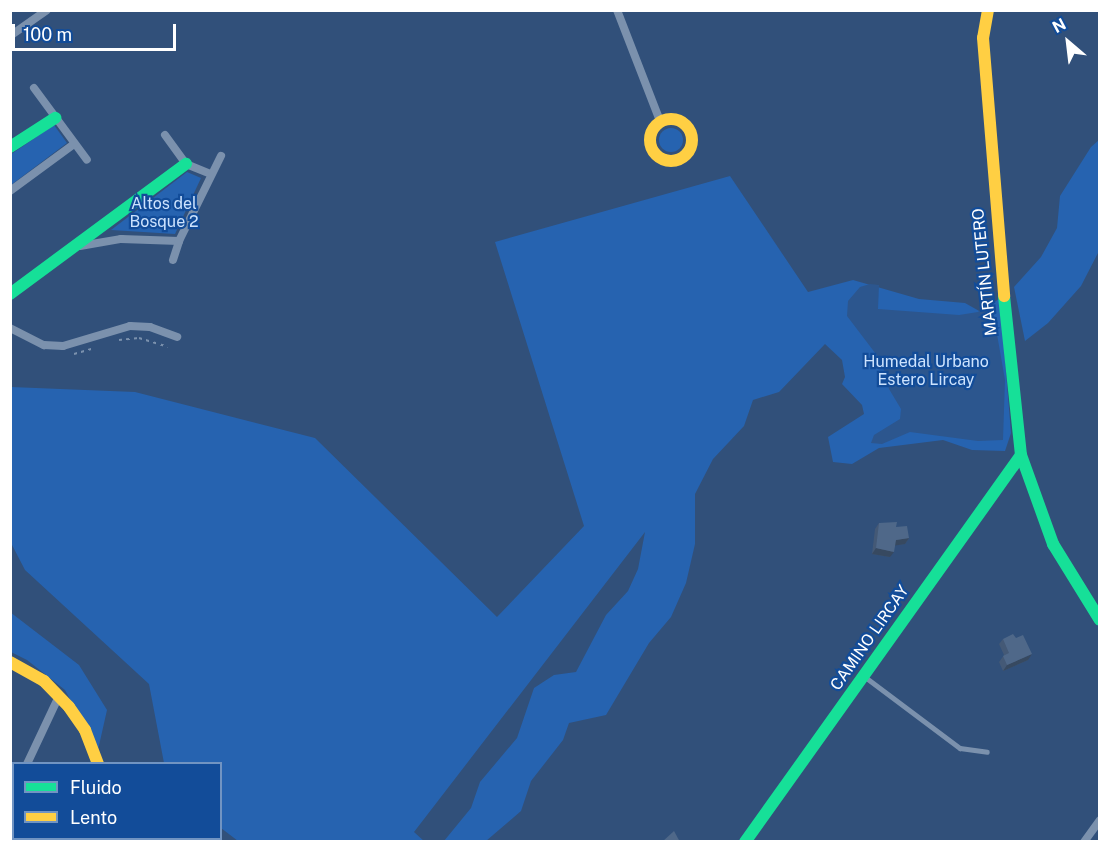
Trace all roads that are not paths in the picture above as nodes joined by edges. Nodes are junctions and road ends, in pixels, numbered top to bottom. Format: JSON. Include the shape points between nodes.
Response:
{"nodes":[{"id":1,"x":47,"y":10,"type":"edge"},
{"id":2,"x":616,"y":10,"type":"edge"},
{"id":3,"x":988,"y":10,"type":"edge"},
{"id":4,"x":10,"y":36,"type":"edge"},
{"id":5,"x":34,"y":88,"type":"dead end"},
{"id":6,"x":55,"y":118,"type":"junction"},
{"id":7,"x":660,"y":121,"type":"dead end"},
{"id":8,"x":165,"y":135,"type":"dead end"},
{"id":9,"x":74,"y":144,"type":"junction"},
{"id":10,"x":10,"y":147,"type":"edge"},
{"id":11,"x":221,"y":156,"type":"dead end"},
{"id":12,"x":87,"y":160,"type":"dead end"},
{"id":13,"x":186,"y":164,"type":"junction"},
{"id":14,"x":211,"y":174,"type":"junction"},
{"id":15,"x":10,"y":191,"type":"edge"},
{"id":16,"x":179,"y":241,"type":"junction"},
{"id":17,"x":80,"y":246,"type":"junction"},
{"id":18,"x":173,"y":260,"type":"dead end"},
{"id":19,"x":10,"y":294,"type":"edge"},
{"id":20,"x":10,"y":328,"type":"edge"},
{"id":21,"x":177,"y":337,"type":"dead end"},
{"id":22,"x":1021,"y":455,"type":"junction"},
{"id":23,"x":1100,"y":620,"type":"edge"},
{"id":24,"x":10,"y":662,"type":"edge"},
{"id":25,"x":864,"y":676,"type":"junction"},
{"id":26,"x":59,"y":696,"type":"junction"},
{"id":27,"x":987,"y":752,"type":"dead end"},
{"id":28,"x":28,"y":762,"type":"edge"},
{"id":29,"x":97,"y":762,"type":"edge"},
{"id":30,"x":1100,"y":820,"type":"edge"},
{"id":31,"x":745,"y":842,"type":"edge"},
{"id":32,"x":1084,"y":842,"type":"edge"}],
"edges":[{"from":1,"to":4,"type":"street"},
{"from":2,"to":7,"type":"street"},
{"from":3,"to":22,"type":"street","name":"MARTÍN LUTERO","via":[[983,39],[996,223]]},
{"from":5,"to":6,"type":"street"},
{"from":6,"to":9,"type":"street"},
{"from":6,"to":10,"type":"street"},
{"from":8,"to":13,"type":"street"},
{"from":9,"to":12,"type":"street"},
{"from":9,"to":15,"type":"street"},
{"from":11,"to":14,"type":"street"},
{"from":13,"to":14,"type":"street"},
{"from":13,"to":17,"type":"street"},
{"from":14,"to":16,"type":"street"},
{"from":16,"to":17,"type":"street","via":[[121,239]]},
{"from":16,"to":18,"type":"street"},
{"from":17,"to":19,"type":"street"},
{"from":20,"to":21,"type":"street","via":[[44,345],[63,346],[130,326],[150,327]]},
{"from":22,"to":23,"type":"street","name":"MARTÍN LUTERO","via":[[1058,555]]},
{"from":22,"to":25,"type":"street","name":"CAMINO LIRCAY"},
{"from":24,"to":26,"type":"street","via":[[44,681]]},
{"from":25,"to":27,"type":"lane","via":[[960,748]]},
{"from":25,"to":31,"type":"street","name":"CAMINO LIRCAY"},
{"from":26,"to":28,"type":"street"},
{"from":26,"to":29,"type":"street","via":[[85,730]]},
{"from":30,"to":32,"type":"street"}]}
